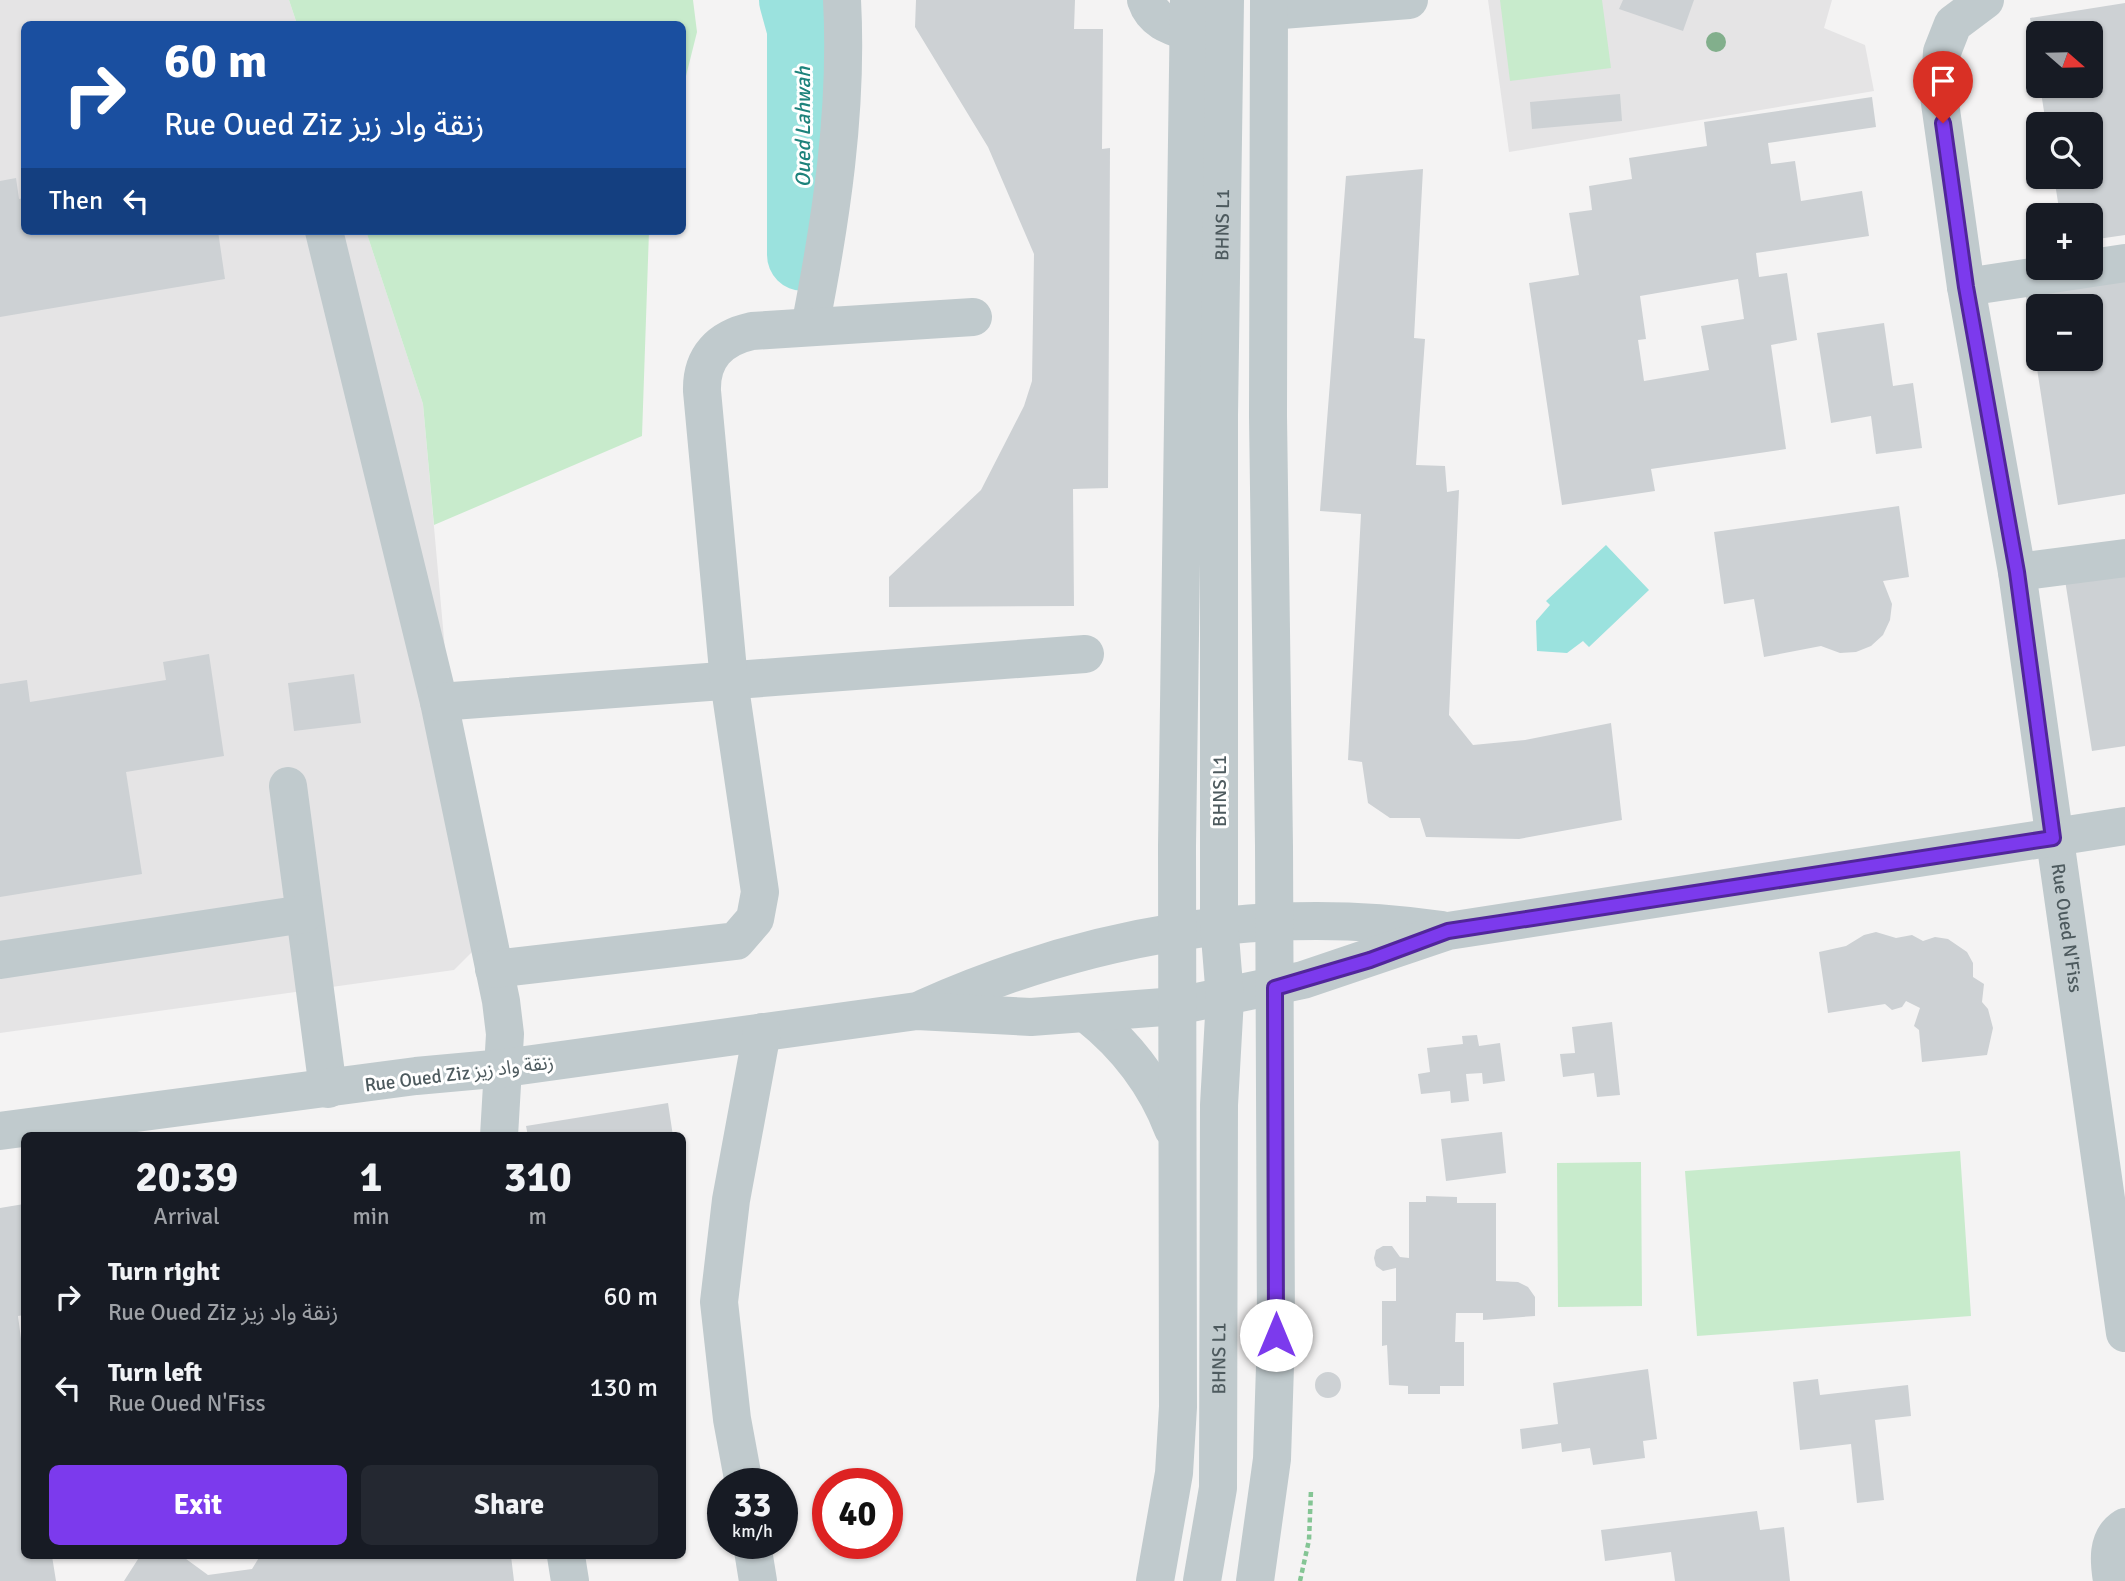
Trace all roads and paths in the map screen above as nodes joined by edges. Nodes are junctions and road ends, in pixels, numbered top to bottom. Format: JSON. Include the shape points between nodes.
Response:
{"nodes":[{"id":1,"x":842,"y":0,"type":"edge"},
{"id":2,"x":1146,"y":0,"type":"edge"},
{"id":3,"x":1225,"y":0,"type":"edge"},
{"id":4,"x":1409,"y":0,"type":"edge"},
{"id":5,"x":1985,"y":0,"type":"edge"},
{"id":6,"x":1260,"y":4,"type":"edge"},
{"id":7,"x":1189,"y":16,"type":"edge"},
{"id":8,"x":325,"y":235,"type":"edge"},
{"id":9,"x":2125,"y":263,"type":"edge"},
{"id":10,"x":1966,"y":287,"type":"junction"},
{"id":11,"x":973,"y":317,"type":"dead end"},
{"id":12,"x":810,"y":327,"type":"junction"},
{"id":13,"x":2125,"y":558,"type":"edge"},
{"id":14,"x":2017,"y":572,"type":"junction"},
{"id":15,"x":1085,"y":654,"type":"dead end"},
{"id":16,"x":729,"y":681,"type":"junction"},
{"id":17,"x":439,"y":702,"type":"junction"},
{"id":18,"x":288,"y":786,"type":"dead end"},
{"id":19,"x":2125,"y":826,"type":"edge"},
{"id":20,"x":2053,"y":838,"type":"junction"},
{"id":21,"x":304,"y":914,"type":"junction"},
{"id":22,"x":1246,"y":923,"type":"junction"},
{"id":23,"x":1177,"y":930,"type":"junction"},
{"id":24,"x":1448,"y":931,"type":"junction"},
{"id":25,"x":0,"y":960,"type":"edge"},
{"id":26,"x":494,"y":969,"type":"junction"},
{"id":27,"x":1248,"y":993,"type":"junction"},
{"id":28,"x":1177,"y":1006,"type":"junction"},
{"id":29,"x":917,"y":1011,"type":"junction"},
{"id":30,"x":1088,"y":1015,"type":"junction"},
{"id":31,"x":762,"y":1032,"type":"junction"},
{"id":32,"x":504,"y":1068,"type":"junction"},
{"id":33,"x":328,"y":1090,"type":"junction"},
{"id":34,"x":159,"y":1124,"type":"edge"},
{"id":35,"x":0,"y":1131,"type":"edge"},
{"id":36,"x":499,"y":1132,"type":"edge"},
{"id":37,"x":1177,"y":1139,"type":"junction"},
{"id":38,"x":2118,"y":1216,"type":"edge"},
{"id":39,"x":2125,"y":1333,"type":"edge"},
{"id":40,"x":741,"y":1468,"type":"edge"},
{"id":41,"x":2125,"y":1527,"type":"edge"},
{"id":42,"x":566,"y":1559,"type":"edge"},
{"id":43,"x":754,"y":1559,"type":"edge"},
{"id":44,"x":569,"y":1581,"type":"edge"},
{"id":45,"x":758,"y":1581,"type":"edge"},
{"id":46,"x":1155,"y":1581,"type":"edge"},
{"id":47,"x":1202,"y":1581,"type":"edge"},
{"id":48,"x":1220,"y":1581,"type":"edge"},
{"id":49,"x":1255,"y":1581,"type":"edge"},
{"id":50,"x":2112,"y":1581,"type":"edge"}],
"edges":[{"from":1,"to":12,"type":"street","via":[[835,170]]},
{"from":2,"to":7,"type":"street","via":[[1167,26]]},
{"from":3,"to":22,"type":"street","name":"BHNS L1","via":[[1219,416]]},
{"from":4,"to":6,"type":"street"},
{"from":5,"to":10,"type":"street","name":"Rue Oued N'Fiss","via":[[1953,24],[1942,52],[1940,85]]},
{"from":6,"to":22,"type":"street","via":[[1268,416]]},
{"from":7,"to":23,"type":"street"},
{"from":8,"to":17,"type":"street"},
{"from":9,"to":10,"type":"street"},
{"from":10,"to":14,"type":"street","name":"Rue Oued N'Fiss"},
{"from":11,"to":12,"type":"street"},
{"from":12,"to":16,"type":"street","via":[[738,334],[714,350],[702,376]]},
{"from":13,"to":14,"type":"street"},
{"from":14,"to":20,"type":"street","name":"Rue Oued N'Fiss"},
{"from":15,"to":16,"type":"street"},
{"from":16,"to":17,"type":"street"},
{"from":16,"to":26,"type":"street","via":[[760,891],[755,919],[736,941]]},
{"from":17,"to":26,"type":"street"},
{"from":18,"to":21,"type":"street"},
{"from":19,"to":20,"type":"street","name":"Rue Oued Ziz زنقة واد زيز"},
{"from":20,"to":24,"type":"street","name":"Rue Oued Ziz زنقة واد زيز"},
{"from":20,"to":38,"type":"street","name":"Rue Oued N'Fiss"},
{"from":21,"to":25,"type":"street"},
{"from":21,"to":33,"type":"street"},
{"from":22,"to":23,"type":"street","name":"Rue Oued Ziz زنقة واد زيز"},
{"from":22,"to":24,"type":"street","name":"Rue Oued Ziz زنقة واد زيز","via":[[1368,922]]},
{"from":22,"to":27,"type":"street"},
{"from":22,"to":27,"type":"street","name":"BHNS L1"},
{"from":23,"to":28,"type":"street"},
{"from":23,"to":29,"type":"street","name":"Rue Oued Ziz زنقة واد زيز","via":[[1037,964]]},
{"from":24,"to":27,"type":"street","name":"Rue Oued Ziz زنقة واد زيز","via":[[1370,960]]},
{"from":26,"to":32,"type":"street","via":[[505,1034]]},
{"from":27,"to":28,"type":"street","name":"Rue Oued Ziz زنقة واد زيز"},
{"from":27,"to":47,"type":"street","name":"BHNS L1","via":[[1219,1105],[1218,1488]]},
{"from":27,"to":48,"type":"street","name":"BHNS L1","via":[[1240,1446]]},
{"from":27,"to":49,"type":"street","via":[[1276,1335],[1272,1459]]},
{"from":28,"to":30,"type":"street","name":"Rue Oued Ziz زنقة واد زيز"},
{"from":28,"to":37,"type":"street"},
{"from":29,"to":30,"type":"street","name":"Rue Oued Ziz زنقة واد زيز"},
{"from":29,"to":31,"type":"street","name":"Rue Oued Ziz زنقة واد زيز"},
{"from":30,"to":37,"type":"street","via":[[1142,1069]]},
{"from":31,"to":32,"type":"street","name":"Rue Oued Ziz زنقة واد زيز"},
{"from":31,"to":40,"type":"street","via":[[730,1200],[719,1302]]},
{"from":32,"to":33,"type":"street","name":"Rue Oued Ziz زنقة واد زيز"},
{"from":32,"to":36,"type":"street"},
{"from":33,"to":34,"type":"street","name":"Rue Oued Ziz زنقة واد زيز"},
{"from":34,"to":35,"type":"street","name":"Rue Oued Ziz زنقة واد زيز"},
{"from":37,"to":46,"type":"street","via":[[1178,1407],[1174,1473]]},
{"from":38,"to":39,"type":"street","name":"Rue Oued N'Fiss"},
{"from":41,"to":50,"type":"street","via":[[2111,1545]]},
{"from":42,"to":44,"type":"street"},
{"from":43,"to":45,"type":"street"}]}
